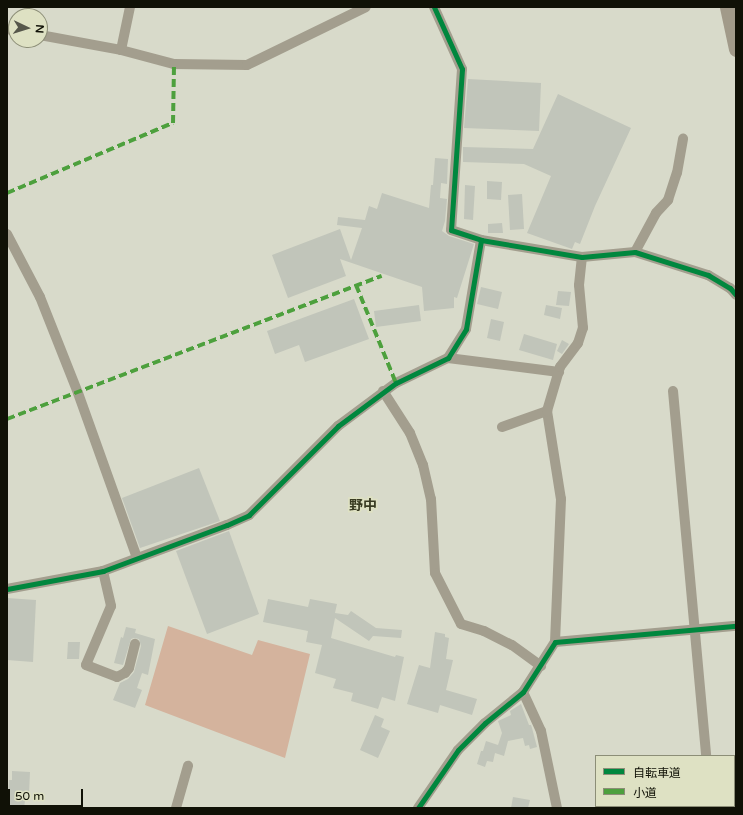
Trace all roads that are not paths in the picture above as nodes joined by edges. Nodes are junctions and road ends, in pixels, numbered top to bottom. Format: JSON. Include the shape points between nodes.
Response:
{"nodes":[{"id":1,"x":130,"y":7,"type":"edge"},
{"id":2,"x":366,"y":7,"type":"edge"},
{"id":3,"x":434,"y":7,"type":"edge"},
{"id":4,"x":727,"y":7,"type":"edge"},
{"id":5,"x":48,"y":36,"type":"edge"},
{"id":6,"x":736,"y":49,"type":"edge"},
{"id":7,"x":121,"y":50,"type":"junction"},
{"id":8,"x":683,"y":140,"type":"dead end"},
{"id":9,"x":7,"y":234,"type":"edge"},
{"id":10,"x":481,"y":240,"type":"junction"},
{"id":11,"x":635,"y":252,"type":"junction"},
{"id":12,"x":582,"y":257,"type":"junction"},
{"id":13,"x":736,"y":295,"type":"edge"},
{"id":14,"x":448,"y":358,"type":"junction"},
{"id":15,"x":559,"y":372,"type":"junction"},
{"id":16,"x":383,"y":391,"type":"junction"},
{"id":17,"x":673,"y":392,"type":"dead end"},
{"id":18,"x":547,"y":411,"type":"junction"},
{"id":19,"x":502,"y":427,"type":"dead end"},
{"id":20,"x":137,"y":558,"type":"junction"},
{"id":21,"x":103,"y":571,"type":"junction"},
{"id":22,"x":7,"y":589,"type":"edge"},
{"id":23,"x":736,"y":626,"type":"edge"},
{"id":24,"x":693,"y":630,"type":"junction"},
{"id":25,"x":555,"y":642,"type":"junction"},
{"id":26,"x":135,"y":644,"type":"dead end"},
{"id":27,"x":541,"y":666,"type":"junction"},
{"id":28,"x":523,"y":692,"type":"junction"},
{"id":29,"x":706,"y":755,"type":"edge"},
{"id":30,"x":188,"y":766,"type":"dead end"},
{"id":31,"x":176,"y":808,"type":"edge"},
{"id":32,"x":418,"y":808,"type":"edge"},
{"id":33,"x":557,"y":808,"type":"edge"}],
"edges":[{"from":1,"to":7,"type":"street"},
{"from":2,"to":7,"type":"street","via":[[247,65],[174,64]]},
{"from":3,"to":10,"type":"street","via":[[462,69],[451,230]]},
{"from":4,"to":6,"type":"main road"},
{"from":5,"to":7,"type":"street"},
{"from":8,"to":11,"type":"street","via":[[677,173],[668,200],[656,213]]},
{"from":9,"to":20,"type":"street","via":[[40,298],[78,393]]},
{"from":10,"to":12,"type":"street"},
{"from":10,"to":14,"type":"street","via":[[466,329]]},
{"from":11,"to":12,"type":"street"},
{"from":11,"to":13,"type":"street","via":[[708,275],[730,288]]},
{"from":12,"to":15,"type":"street","via":[[579,285],[583,328],[578,343]]},
{"from":14,"to":15,"type":"street"},
{"from":14,"to":16,"type":"street"},
{"from":15,"to":18,"type":"street"},
{"from":16,"to":20,"type":"street","via":[[338,426],[249,515]]},
{"from":16,"to":27,"type":"street","via":[[410,433],[423,465],[431,499],[436,573],[461,624],[484,631],[512,645]]},
{"from":17,"to":24,"type":"street"},
{"from":18,"to":19,"type":"street"},
{"from":18,"to":25,"type":"street","via":[[561,499]]},
{"from":20,"to":21,"type":"street"},
{"from":21,"to":22,"type":"street"},
{"from":21,"to":26,"type":"street","via":[[112,606],[86,664],[116,677],[129,668]]},
{"from":23,"to":24,"type":"street"},
{"from":24,"to":25,"type":"street"},
{"from":24,"to":29,"type":"street"},
{"from":25,"to":27,"type":"street"},
{"from":27,"to":28,"type":"street"},
{"from":28,"to":32,"type":"street","via":[[485,723],[458,750]]},
{"from":28,"to":33,"type":"street","via":[[541,731]]},
{"from":30,"to":31,"type":"street"}]}
